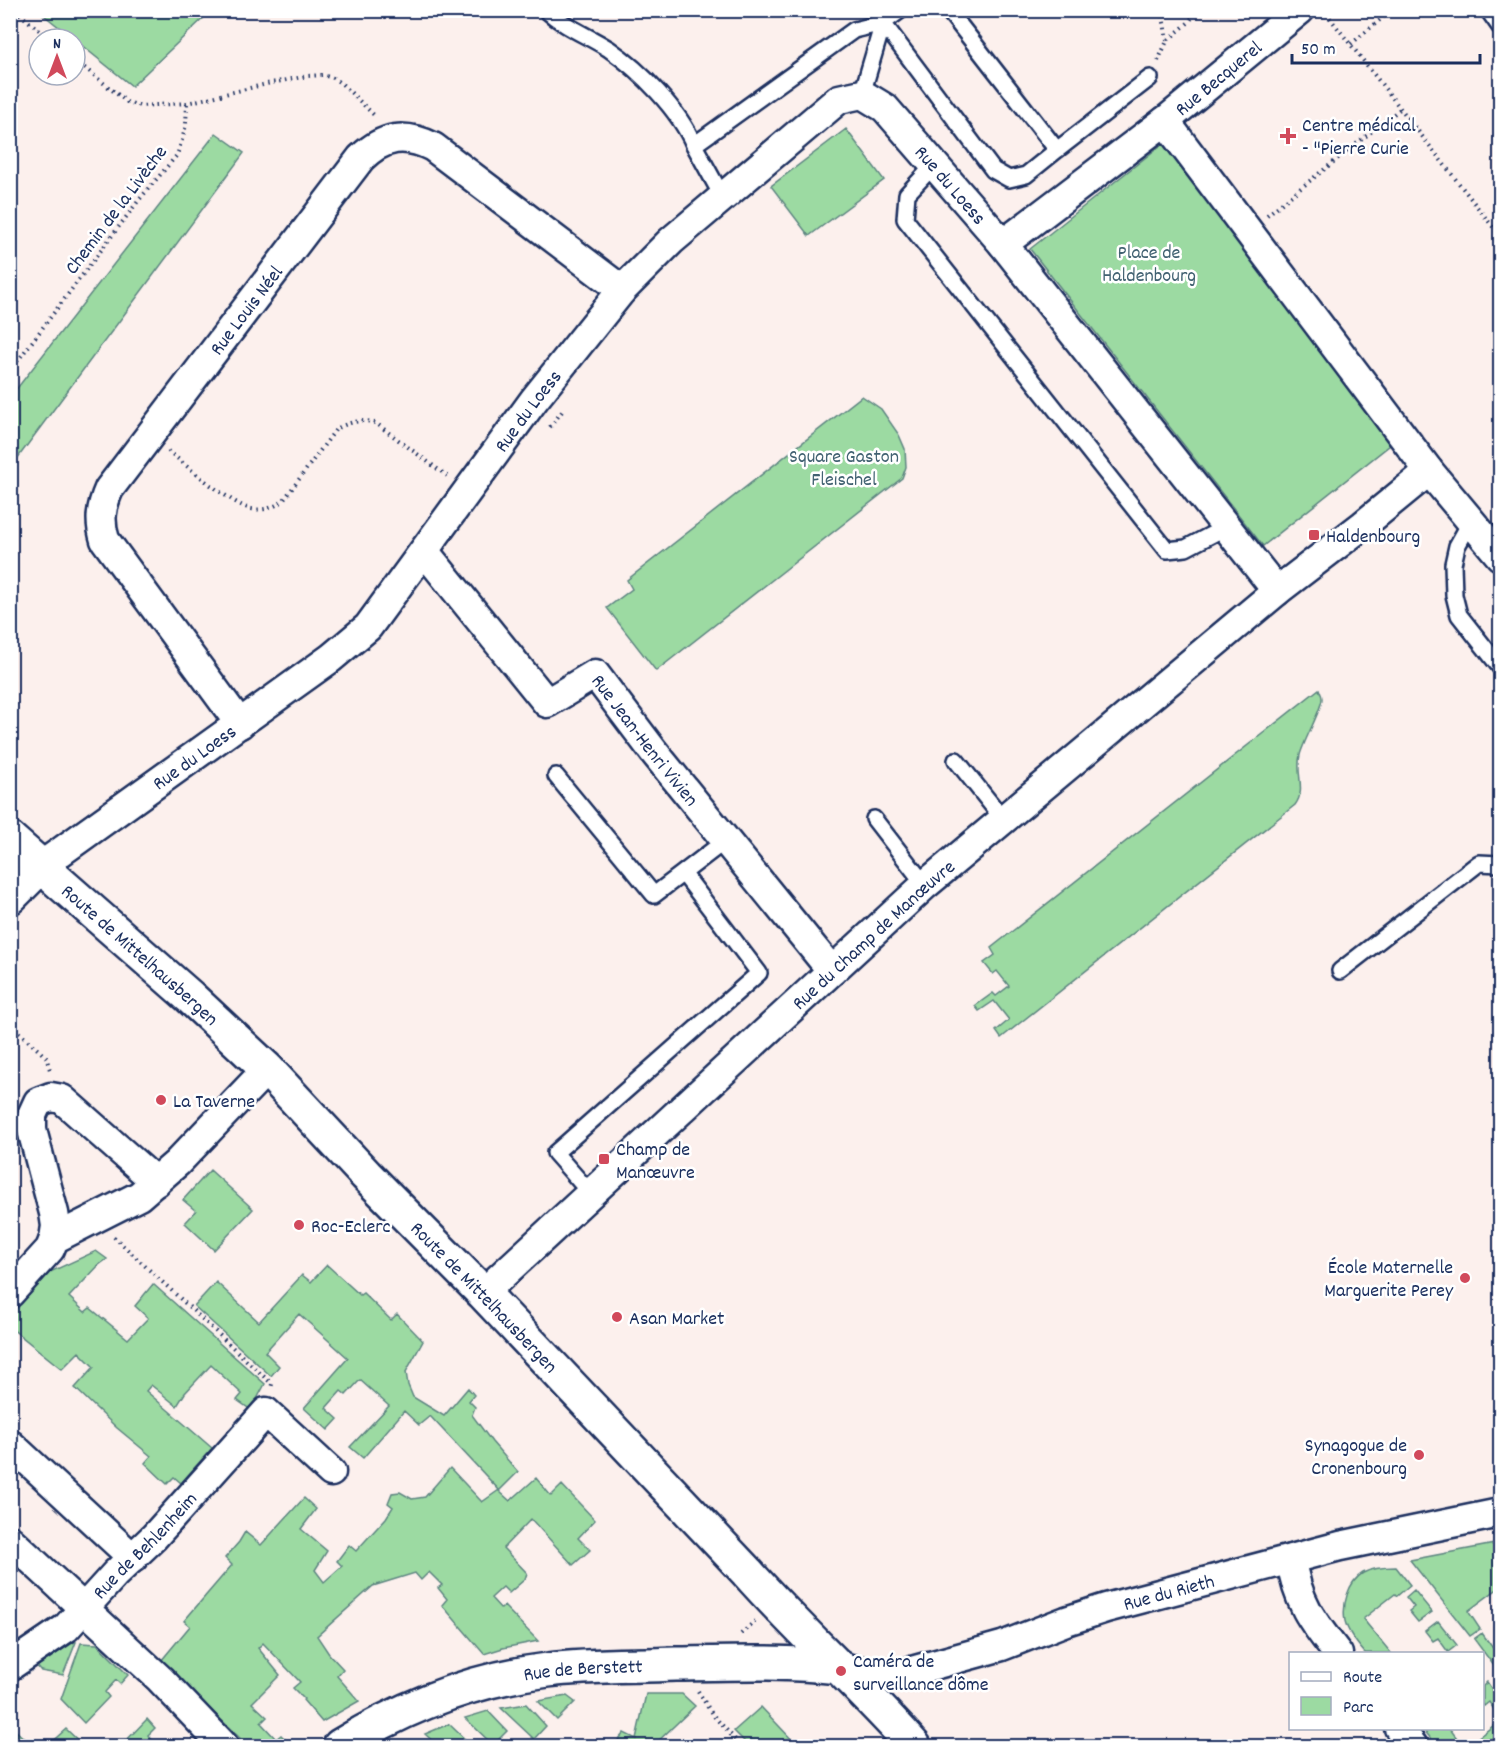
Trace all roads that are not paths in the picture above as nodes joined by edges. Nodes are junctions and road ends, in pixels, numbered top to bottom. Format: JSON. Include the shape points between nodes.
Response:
{"nodes":[{"id":1,"x":546,"y":10,"type":"edge"},
{"id":2,"x":902,"y":10,"type":"edge"},
{"id":3,"x":948,"y":10,"type":"edge"},
{"id":4,"x":1300,"y":10,"type":"edge"},
{"id":5,"x":1488,"y":10,"type":"edge"},
{"id":6,"x":883,"y":23,"type":"junction"},
{"id":7,"x":1500,"y":27,"type":"edge"},
{"id":8,"x":1150,"y":78,"type":"road end"},
{"id":9,"x":862,"y":94,"type":"junction"},
{"id":10,"x":1165,"y":122,"type":"junction"},
{"id":11,"x":694,"y":145,"type":"junction"},
{"id":12,"x":1057,"y":150,"type":"junction"},
{"id":13,"x":934,"y":165,"type":"junction"},
{"id":14,"x":722,"y":196,"type":"junction"},
{"id":15,"x":1003,"y":244,"type":"junction"},
{"id":16,"x":622,"y":290,"type":"junction"},
{"id":17,"x":1429,"y":471,"type":"junction"},
{"id":18,"x":1471,"y":521,"type":"junction"},
{"id":19,"x":1226,"y":527,"type":"junction"},
{"id":20,"x":425,"y":552,"type":"junction"},
{"id":21,"x":1500,"y":556,"type":"edge"},
{"id":22,"x":1277,"y":591,"type":"junction"},
{"id":23,"x":1500,"y":667,"type":"edge"},
{"id":24,"x":240,"y":724,"type":"junction"},
{"id":25,"x":956,"y":760,"type":"dead end"},
{"id":26,"x":556,"y":776,"type":"dead end"},
{"id":27,"x":874,"y":819,"type":"dead end"},
{"id":28,"x":1004,"y":819,"type":"junction"},
{"id":29,"x":10,"y":839,"type":"edge"},
{"id":30,"x":726,"y":840,"type":"junction"},
{"id":31,"x":1500,"y":864,"type":"edge"},
{"id":32,"x":41,"y":866,"type":"junction"},
{"id":33,"x":683,"y":873,"type":"junction"},
{"id":34,"x":925,"y":885,"type":"junction"},
{"id":35,"x":10,"y":897,"type":"edge"},
{"id":36,"x":832,"y":971,"type":"junction"},
{"id":37,"x":1340,"y":971,"type":"dead end"},
{"id":38,"x":267,"y":1068,"type":"junction"},
{"id":39,"x":156,"y":1182,"type":"junction"},
{"id":40,"x":591,"y":1194,"type":"junction"},
{"id":41,"x":54,"y":1239,"type":"junction"},
{"id":42,"x":10,"y":1293,"type":"edge"},
{"id":43,"x":483,"y":1293,"type":"junction"},
{"id":44,"x":10,"y":1444,"type":"edge"},
{"id":45,"x":331,"y":1472,"type":"dead end"},
{"id":46,"x":1500,"y":1513,"type":"edge"},
{"id":47,"x":10,"y":1540,"type":"edge"},
{"id":48,"x":133,"y":1558,"type":"junction"},
{"id":49,"x":1291,"y":1559,"type":"junction"},
{"id":50,"x":83,"y":1609,"type":"junction"},
{"id":51,"x":1337,"y":1652,"type":"edge"},
{"id":52,"x":10,"y":1666,"type":"edge"},
{"id":53,"x":840,"y":1667,"type":"junction"},
{"id":54,"x":1401,"y":1730,"type":"edge"},
{"id":55,"x":224,"y":1746,"type":"edge"},
{"id":56,"x":340,"y":1746,"type":"edge"},
{"id":57,"x":914,"y":1746,"type":"edge"},
{"id":58,"x":1413,"y":1746,"type":"edge"}],
"edges":[{"from":1,"to":11,"type":"lane","via":[[634,69],[682,121]]},
{"from":2,"to":6,"type":"lane"},
{"from":3,"to":12,"type":"lane"},
{"from":4,"to":10,"type":"street","name":"Rue Becquerel"},
{"from":5,"to":7,"type":"lane"},
{"from":6,"to":9,"type":"lane"},
{"from":6,"to":11,"type":"lane","via":[[854,30]]},
{"from":6,"to":12,"type":"lane","via":[[993,170],[1009,179],[1026,175]]},
{"from":8,"to":12,"type":"lane"},
{"from":9,"to":13,"type":"street","name":"Rue du Loess","via":[[885,108]]},
{"from":9,"to":14,"type":"street","name":"Rue du Loess","via":[[839,99]]},
{"from":10,"to":15,"type":"street"},
{"from":10,"to":17,"type":"street"},
{"from":11,"to":14,"type":"lane"},
{"from":13,"to":15,"type":"street","name":"Rue du Loess"},
{"from":13,"to":19,"type":"lane","via":[[907,194],[905,219],[1167,550],[1186,548]]},
{"from":14,"to":16,"type":"street","name":"Rue du Loess"},
{"from":15,"to":19,"type":"street"},
{"from":16,"to":20,"type":"street","name":"Rue du Loess","via":[[534,400]]},
{"from":16,"to":24,"type":"street","name":"Rue Louis Néel","via":[[433,147],[398,138],[381,142],[361,158],[109,489],[101,509],[105,540]]},
{"from":17,"to":18,"type":"street"},
{"from":17,"to":22,"type":"street"},
{"from":18,"to":21,"type":"street"},
{"from":18,"to":23,"type":"lane","via":[[1457,546],[1454,595],[1459,615]]},
{"from":19,"to":22,"type":"street"},
{"from":20,"to":24,"type":"street","name":"Rue du Loess","via":[[368,627]]},
{"from":20,"to":30,"type":"street","name":"Rue Jean-Henri Vivien","via":[[547,703],[596,674]]},
{"from":22,"to":28,"type":"street","name":"Rue du Champ de Manœuvre"},
{"from":24,"to":32,"type":"street","name":"Rue du Loess"},
{"from":25,"to":28,"type":"lane"},
{"from":26,"to":33,"type":"lane","via":[[654,896]]},
{"from":27,"to":34,"type":"lane"},
{"from":28,"to":34,"type":"street","name":"Rue du Champ de Manœuvre"},
{"from":29,"to":32,"type":"main road","name":"Route de Mittelhausbergen"},
{"from":30,"to":33,"type":"lane"},
{"from":30,"to":36,"type":"street","name":"Rue Jean-Henri Vivien"},
{"from":31,"to":37,"type":"lane","via":[[1479,863]]},
{"from":32,"to":35,"type":"main road"},
{"from":32,"to":38,"type":"main road","name":"Route de Mittelhausbergen","via":[[91,895],[190,997]]},
{"from":33,"to":40,"type":"lane","via":[[759,973],[555,1153]]},
{"from":34,"to":36,"type":"street","name":"Rue du Champ de Manœuvre"},
{"from":36,"to":40,"type":"street","name":"Rue du Champ de Manœuvre"},
{"from":38,"to":39,"type":"street"},
{"from":38,"to":43,"type":"main road","name":"Route de Mittelhausbergen"},
{"from":39,"to":41,"type":"street","via":[[139,1196]]},
{"from":39,"to":41,"type":"street","via":[[62,1099],[51,1097],[38,1102],[32,1115],[32,1130],[54,1213]]},
{"from":40,"to":43,"type":"street","name":"Rue du Champ de Manœuvre"},
{"from":41,"to":42,"type":"street","via":[[45,1255]]},
{"from":43,"to":53,"type":"main road","name":"Route de Mittelhausbergen","via":[[774,1603]]},
{"from":44,"to":48,"type":"street"},
{"from":45,"to":48,"type":"street","name":"Rue de Behlenheim","via":[[266,1412]]},
{"from":46,"to":49,"type":"street","name":"Rue du Rieth"},
{"from":47,"to":50,"type":"street"},
{"from":48,"to":50,"type":"street","name":"Rue de Behlenheim"},
{"from":49,"to":51,"type":"street","via":[[1306,1611]]},
{"from":49,"to":53,"type":"street","name":"Rue du Rieth","via":[[1106,1608],[1002,1646],[901,1674],[882,1675]]},
{"from":50,"to":52,"type":"street","name":"Rue de Behlenheim","via":[[66,1628]]},
{"from":50,"to":55,"type":"street","via":[[160,1679]]},
{"from":53,"to":56,"type":"main road","name":"Rue de Berstett","via":[[800,1663],[691,1664],[547,1670],[505,1677],[426,1702]]},
{"from":53,"to":57,"type":"main road","name":"Route de Mittelhausbergen"},
{"from":54,"to":58,"type":"street"}]}
